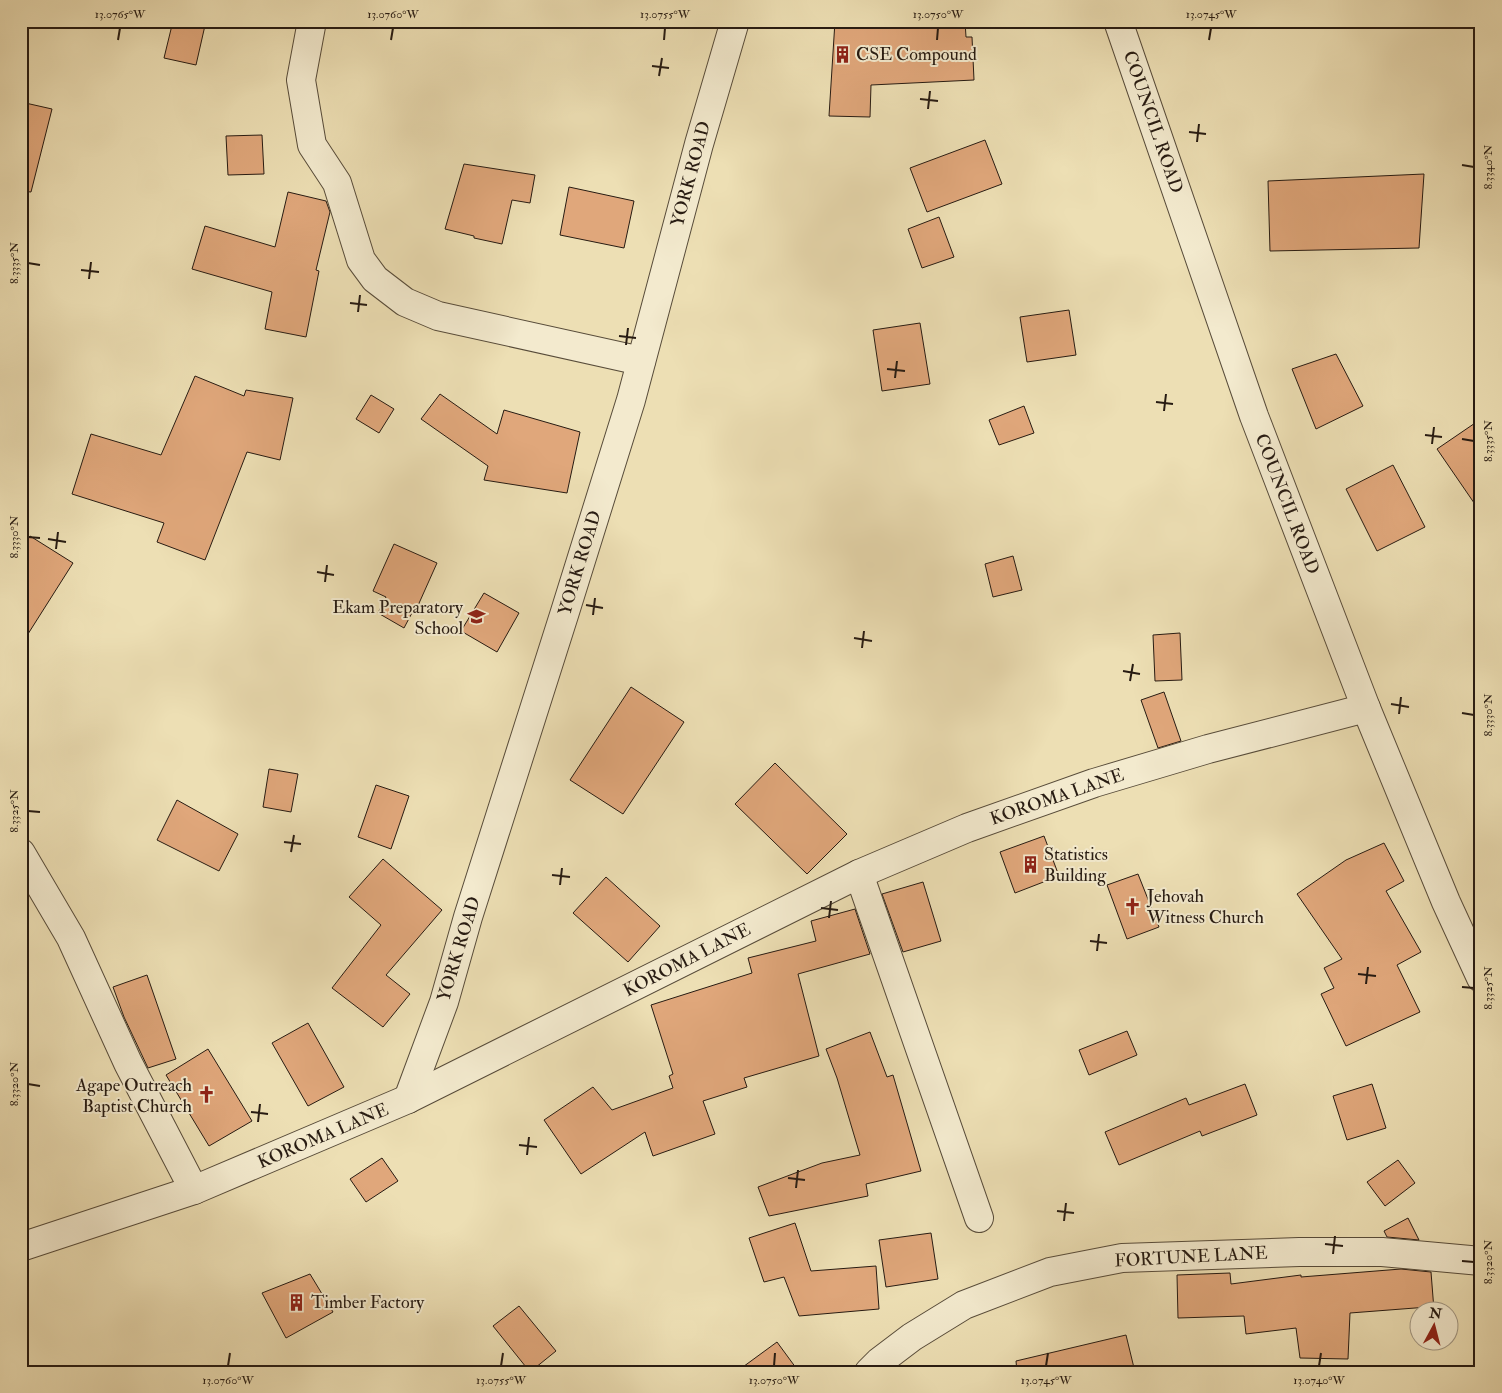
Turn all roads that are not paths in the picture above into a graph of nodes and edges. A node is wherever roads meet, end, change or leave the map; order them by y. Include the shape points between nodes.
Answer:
1 (312, 21) edge
2 (735, 21) edge
3 (1118, 21) edge
4 (641, 361) junction
5 (1366, 708) junction
6 (21, 853) edge
7 (859, 874) junction
8 (1481, 978) edge
9 (408, 1100) junction
10 (194, 1190) junction
11 (979, 1218) dead end
12 (21, 1247) edge
13 (1481, 1261) edge
14 (869, 1372) edge

1 - 4 street via 300,80 312,145 337,183 361,260 375,280 405,302 438,316
2 - 4 street, YORK ROAD
3 - 5 street, COUNCIL ROAD via 1254,416
4 - 9 street, YORK ROAD via 444,1002
5 - 7 street, KOROMA LANE via 1208,749 1094,784 967,828
5 - 8 street, COUNCIL ROAD
6 - 10 street via 71,938 128,1064
7 - 9 street, KOROMA LANE
7 - 11 street
9 - 10 street, KOROMA LANE
10 - 12 street, KOROMA LANE
13 - 14 street, FORTUNE LANE via 1382,1252 1122,1258 1050,1272 964,1305 912,1337

